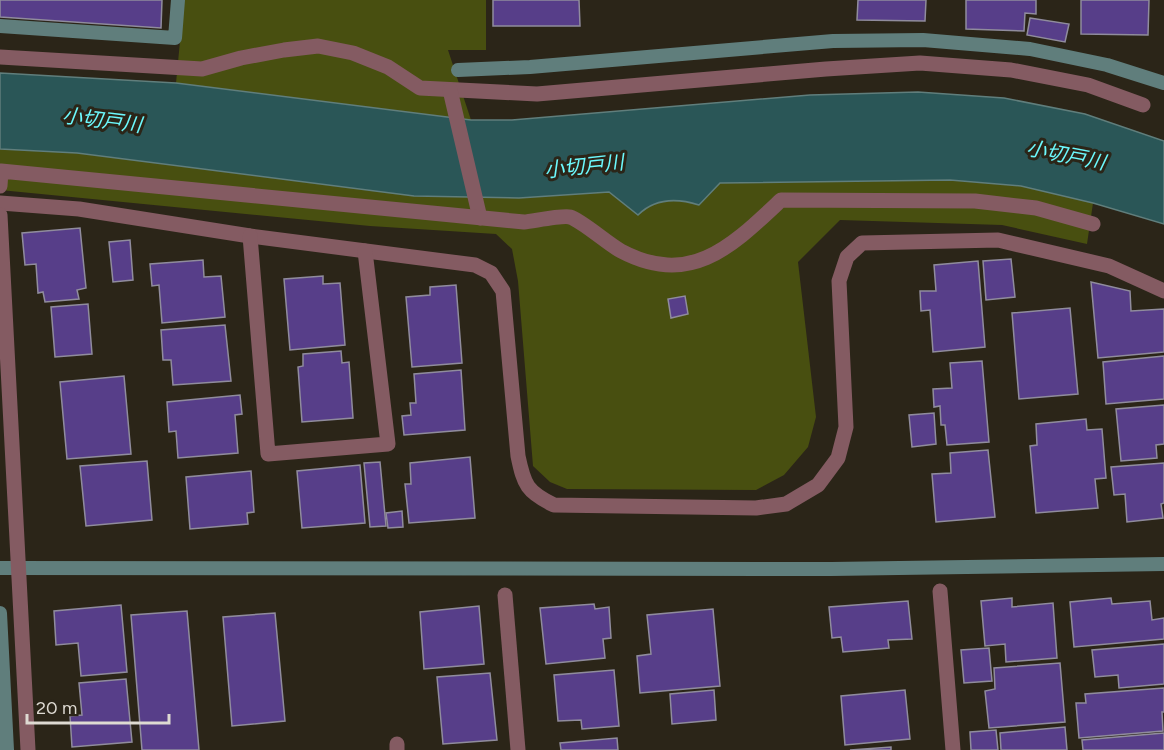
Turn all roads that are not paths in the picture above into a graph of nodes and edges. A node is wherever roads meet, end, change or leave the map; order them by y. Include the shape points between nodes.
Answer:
1 (0, 57) edge
2 (451, 94) junction
3 (1143, 105) dead end
4 (0, 186) edge
5 (0, 203) edge
6 (479, 213) junction
7 (0, 215) edge
8 (1093, 224) dead end
9 (250, 236) junction
10 (365, 251) junction
11 (1164, 291) edge
12 (940, 591) dead end
13 (505, 595) dead end
14 (28, 750) edge
15 (518, 750) edge
16 (953, 750) edge

1 - 2 street via 202,69 318,45 353,53 420,87
2 - 3 street via 537,94 920,63 1011,70 1088,85
2 - 6 street
4 - 6 street via 0,171
5 - 9 street via 79,209
6 - 8 street via 524,222 570,217 619,250 647,263 684,265 718,254 781,200 975,201 1036,208
7 - 14 street
9 - 10 street
9 - 10 street via 268,454 388,444
10 - 11 street via 475,265 491,273 503,291 522,477 534,495 554,505 756,508 786,504 818,485 838,458 846,427 839,281 847,257 862,243 998,240 1109,266
12 - 16 street
13 - 15 street

